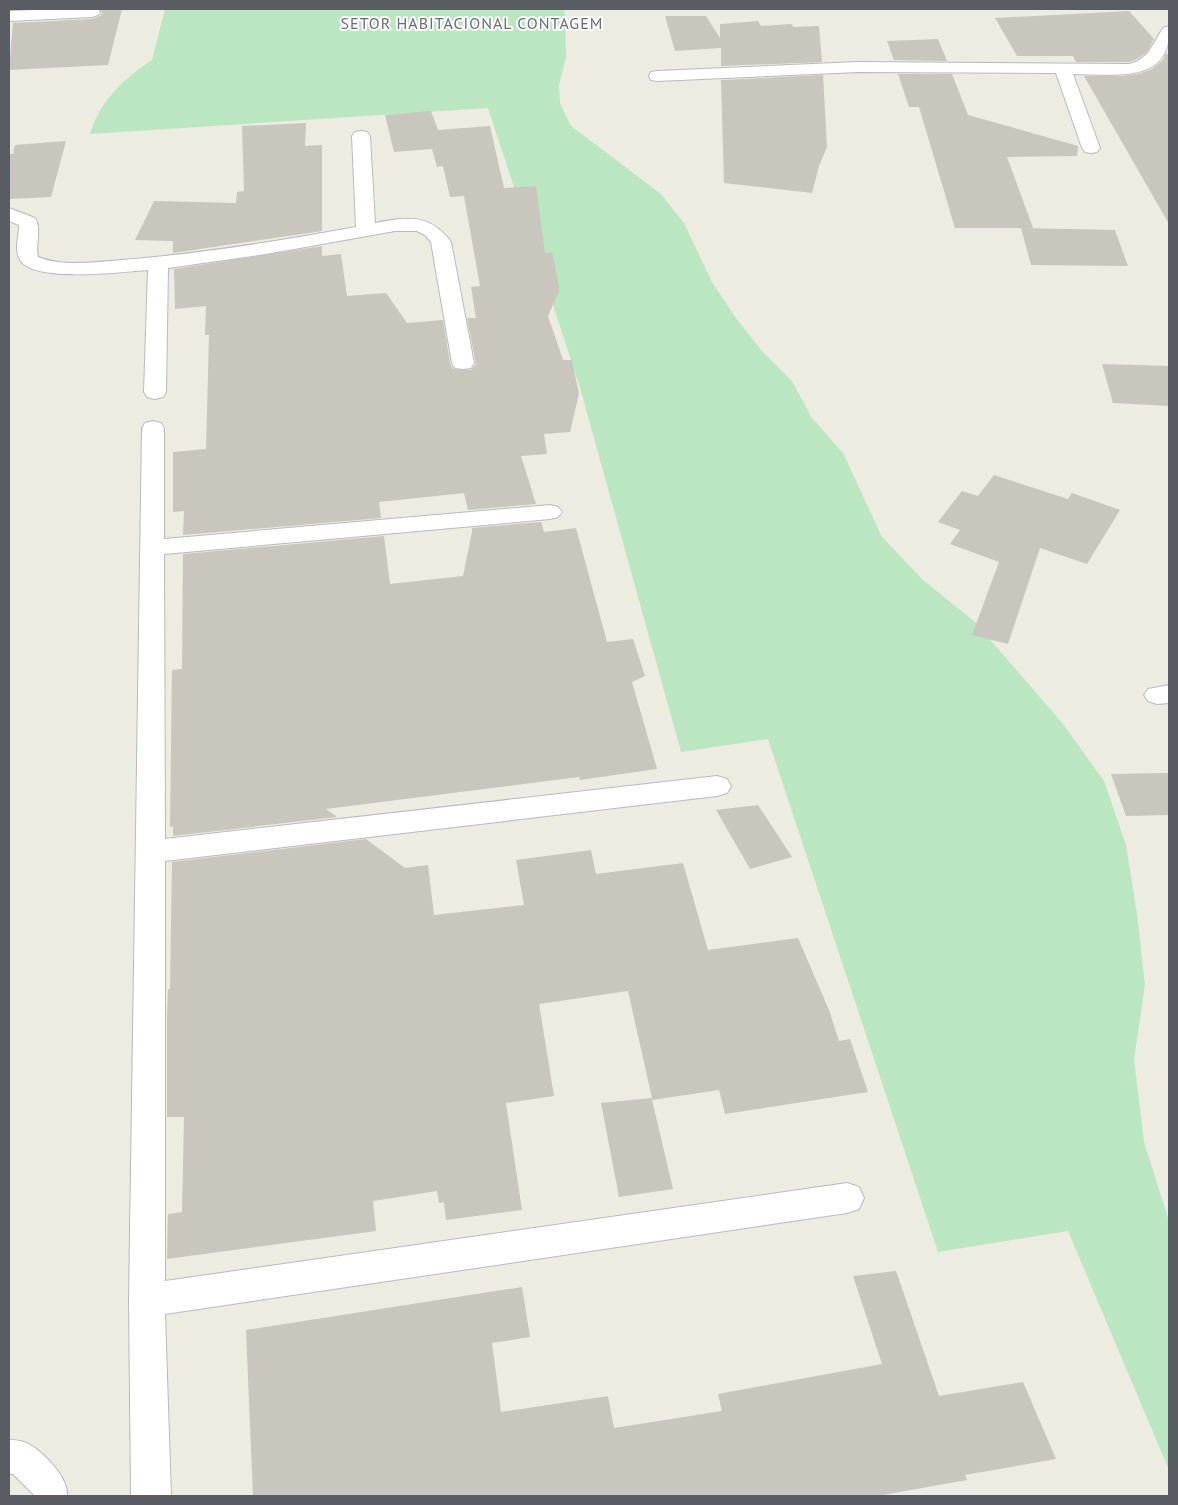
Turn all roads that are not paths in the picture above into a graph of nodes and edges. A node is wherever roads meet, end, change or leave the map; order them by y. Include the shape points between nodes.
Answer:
1 (92, 12) dead end
2 (9, 16) edge
3 (1169, 31) edge
4 (1063, 70) junction
5 (657, 76) dead end
6 (361, 136) dead end
7 (1091, 148) dead end
8 (9, 214) edge
9 (366, 231) junction
10 (158, 264) junction
11 (463, 363) dead end
12 (155, 392) dead end
13 (153, 428) dead end
14 (550, 512) dead end
15 (154, 548) junction
16 (717, 786) dead end
17 (149, 852) junction
18 (847, 1198) dead end
19 (147, 1300) junction
20 (9, 1457) edge
21 (50, 1496) edge
22 (151, 1496) edge

1 - 2 street
3 - 4 street via 1150,62 1142,68
4 - 5 street via 858,67
4 - 7 street
6 - 9 street
8 - 10 street via 28,222 27,253 32,262 44,267 63,270
9 - 10 street
9 - 11 street via 413,224 434,231 441,242
10 - 12 street
13 - 15 street
14 - 15 street
15 - 17 street
16 - 17 street
17 - 19 street
18 - 19 street
19 - 22 street
20 - 21 lane via 20,1457 51,1488

